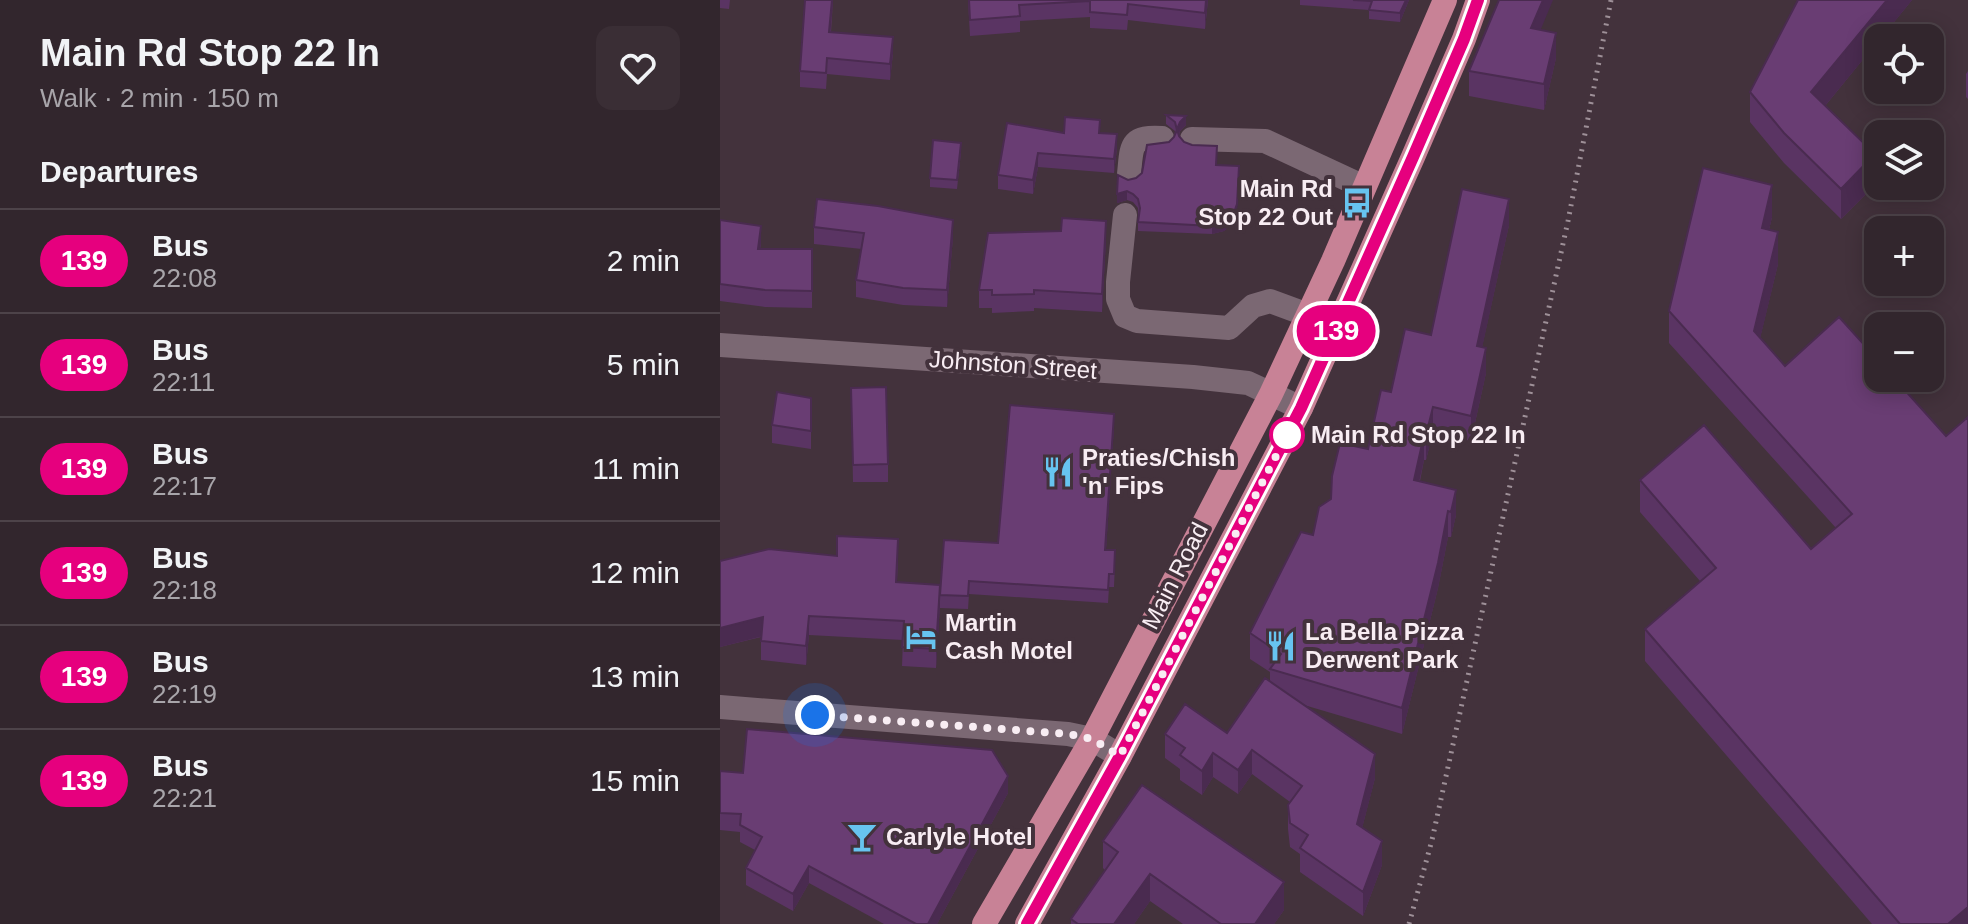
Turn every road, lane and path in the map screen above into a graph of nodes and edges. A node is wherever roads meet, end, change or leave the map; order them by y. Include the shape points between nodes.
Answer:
1 (1445, 0) edge
2 (1478, 0) edge
3 (1611, 0) edge
4 (1162, 138) dead end
5 (1192, 139) dead end
6 (1129, 174) dead end
7 (1364, 187) junction
8 (1125, 215) dead end
9 (1308, 315) junction
10 (720, 345) edge
11 (1271, 394) junction
12 (1301, 408) junction
13 (720, 707) edge
14 (1092, 739) junction
15 (1120, 756) junction
16 (984, 924) edge
17 (1027, 924) edge
18 (1409, 924) edge

1 - 7 main road, Main Road
2 - 12 main road, Main Road
3 - 18 path via 1568,221
4 - 6 street via 1136,142
5 - 7 street via 1265,141
7 - 9 main road, Main Road
8 - 9 street via 1118,299 1125,316 1229,328 1253,306 1270,301
9 - 11 main road, Main Road
10 - 11 street, Johnston Street via 1193,377 1248,383
11 - 12 street, Johnston Street
11 - 14 main road, Main Road
12 - 15 main road, Main Road
13 - 14 street
14 - 15 street
14 - 16 main road, Main Road
15 - 17 main road, Main Road

